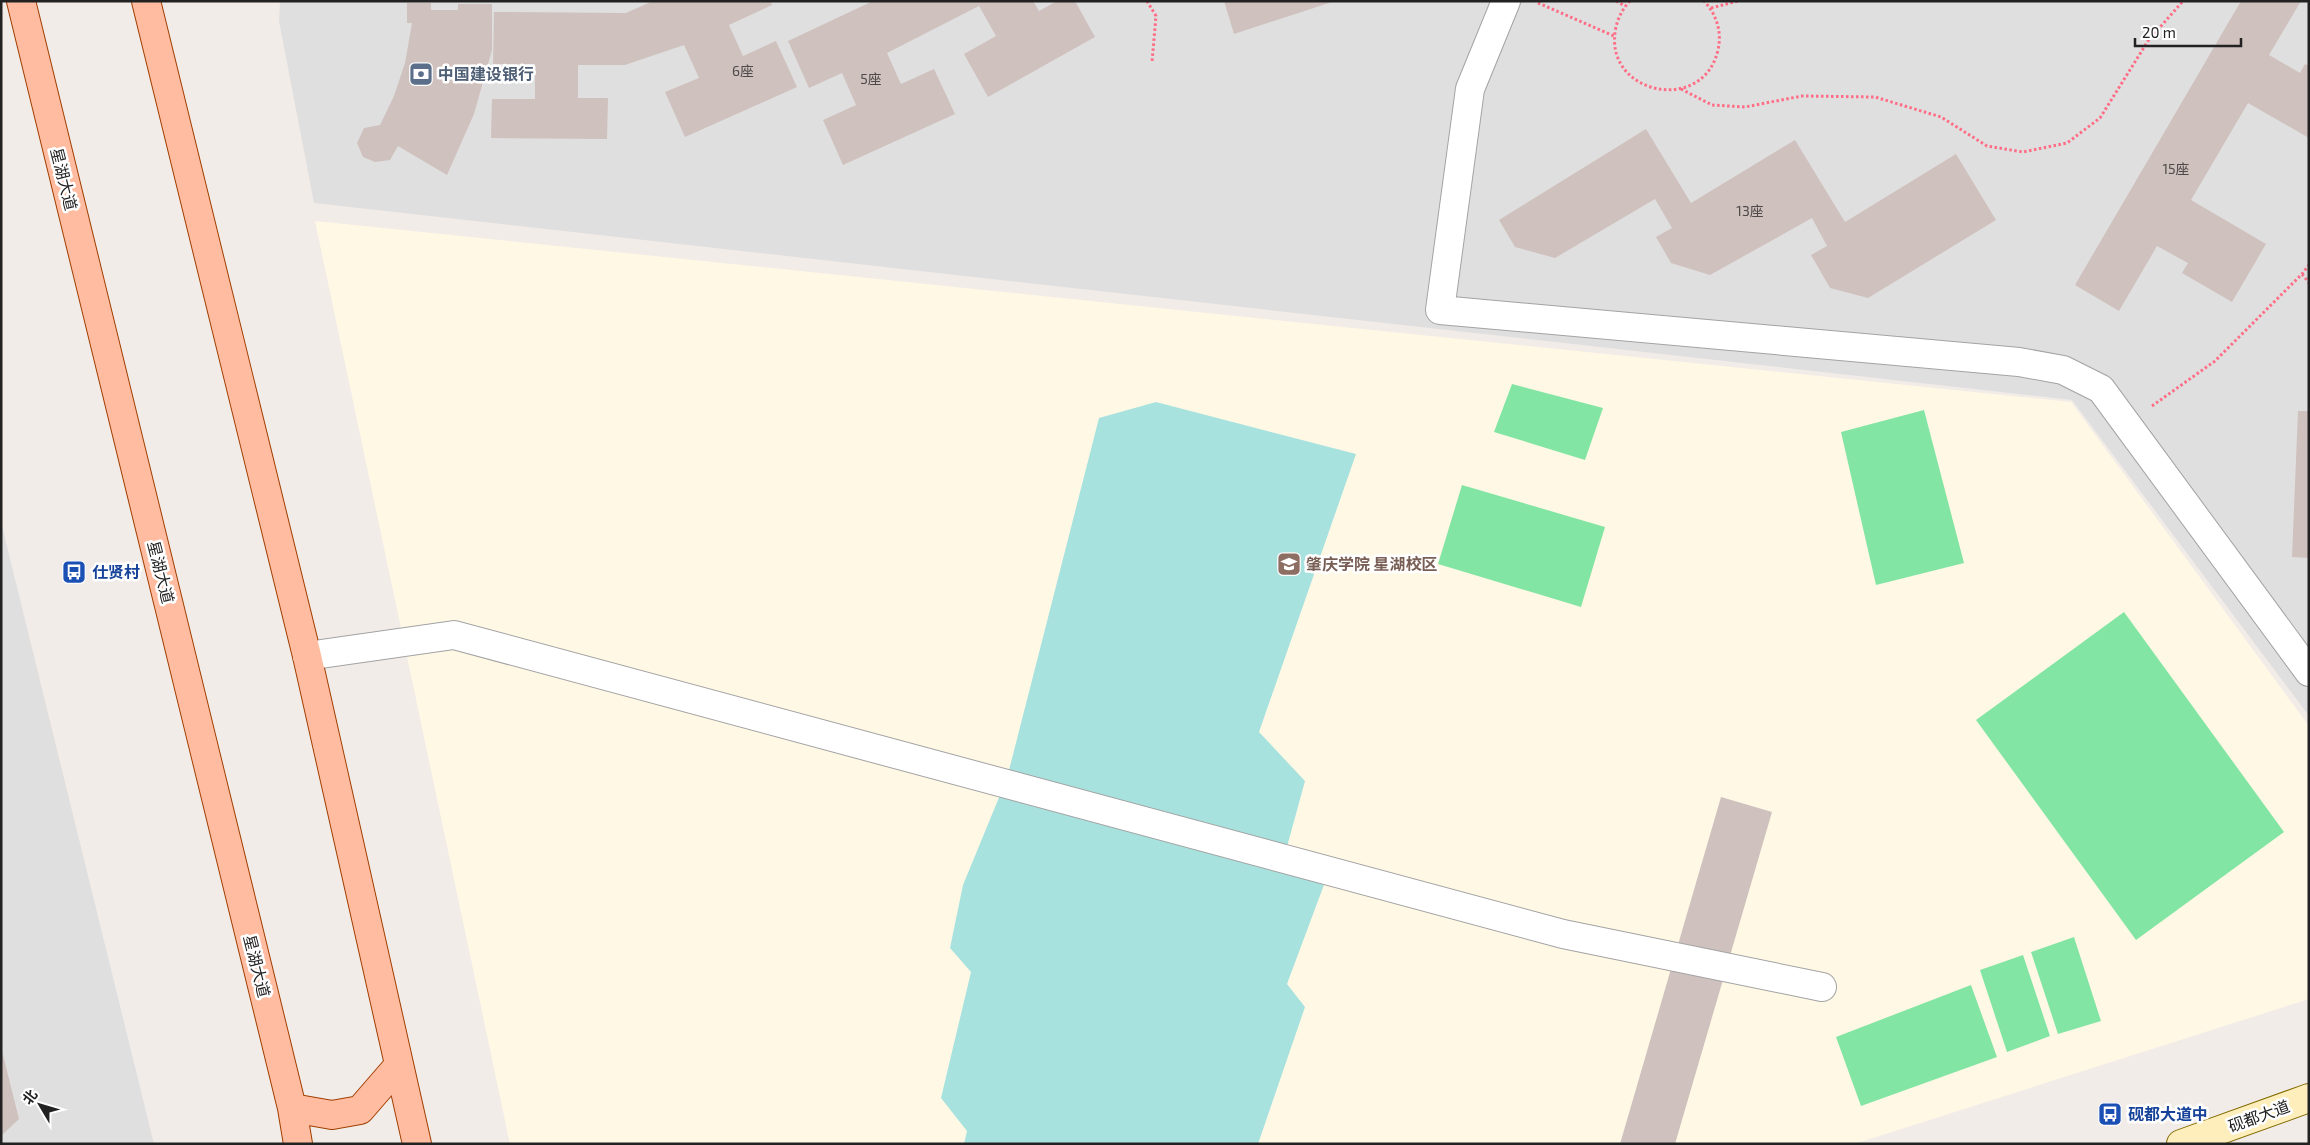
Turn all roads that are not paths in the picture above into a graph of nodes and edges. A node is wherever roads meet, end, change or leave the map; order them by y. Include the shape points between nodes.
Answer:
1 (21, 1) edge
2 (146, 1) edge
3 (1506, 1) edge
4 (307, 656) junction
5 (2309, 672) edge
6 (1822, 987) dead end
7 (399, 1065) junction
8 (2309, 1098) edge
9 (292, 1108) junction
10 (298, 1144) edge
11 (417, 1144) edge
12 (2181, 1144) edge

1 - 9 main road, 星湖大道
2 - 4 main road
3 - 5 street via 1470,89 1440,310 2019,362 2063,370 2101,388
4 - 6 street via 454,635 1563,934
4 - 7 main road
7 - 9 main road via 360,1110 332,1115
7 - 11 main road
8 - 12 street, 砚都大道
9 - 10 main road, 星湖大道

